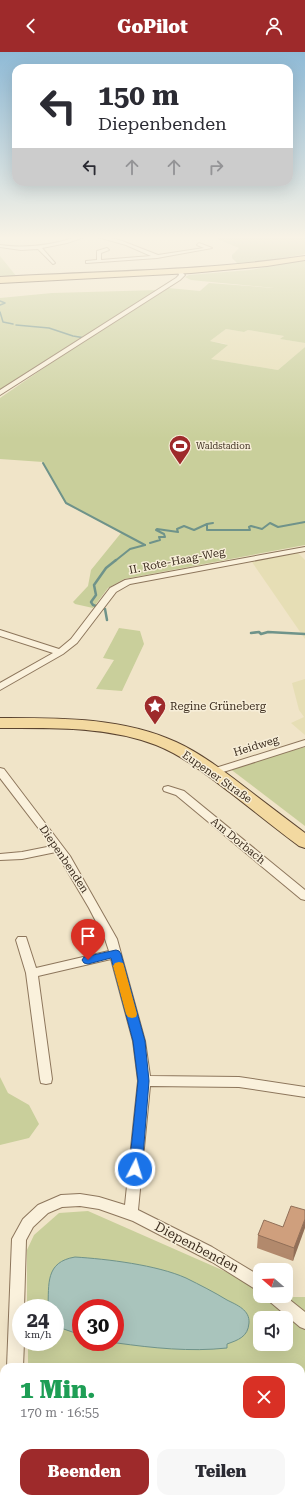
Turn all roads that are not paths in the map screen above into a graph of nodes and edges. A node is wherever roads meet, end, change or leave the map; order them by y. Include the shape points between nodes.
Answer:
1 (140, 304) edge
2 (0, 393) edge
3 (305, 549) edge
4 (0, 633) edge
5 (60, 652) junction
6 (0, 687) edge
7 (0, 722) edge
8 (305, 743) edge
9 (0, 771) edge
10 (213, 772) junction
11 (168, 789) dead end
12 (305, 842) edge
13 (59, 848) junction
14 (0, 857) edge
15 (305, 896) edge
16 (22, 940) dead end
17 (116, 954) junction
18 (32, 973) junction
19 (46, 1079) dead end
20 (144, 1081) junction
21 (305, 1092) edge
22 (131, 1213) junction
23 (253, 1280) edge
24 (282, 1303) edge
25 (305, 1322) edge
26 (15, 1363) edge

1 - 2 street
3 - 5 street, II. Rote-Haag-Weg via 128,582 113,590 74,641
4 - 5 street
5 - 6 street, II. Rote-Haag-Weg
7 - 10 main road, Eupener Straße via 85,726 135,734 177,748
8 - 10 street, Heidweg
9 - 13 street, Diepenbenden
10 - 12 main road, Eupener Straße
11 - 15 street, Am Dorbach via 180,793
13 - 14 street via 33,855
13 - 17 street, Diepenbenden via 95,908
16 - 18 street
17 - 18 street
17 - 20 street, Diepenbenden via 139,1041
18 - 19 street
20 - 21 street via 239,1082
20 - 22 street, Diepenbenden
22 - 23 street, Diepenbenden via 231,1264
22 - 26 street, Diepenbenden via 97,1201 73,1200 50,1206 28,1223 19,1239
24 - 25 street

